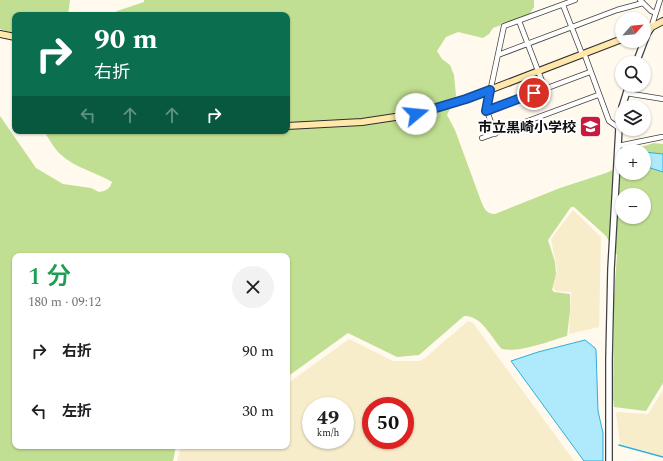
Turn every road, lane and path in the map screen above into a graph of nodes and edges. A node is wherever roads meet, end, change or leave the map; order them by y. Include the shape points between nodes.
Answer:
1 (575, 0) edge
2 (660, 0) edge
3 (642, 2) edge
4 (563, 5) junction
5 (656, 13) junction
6 (519, 20) junction
7 (663, 21) edge
8 (572, 27) junction
9 (651, 28) joint
10 (0, 34) edge
11 (12, 36) edge
12 (615, 42) edge
13 (527, 44) junction
14 (498, 54) junction
15 (583, 54) junction
16 (538, 71) junction
17 (590, 72) junction
18 (545, 89) junction
19 (490, 90) junction
20 (626, 93) joint
21 (598, 94) junction
22 (663, 99) edge
23 (624, 100) edge
24 (487, 111) junction
25 (615, 125) edge
26 (290, 126) edge
27 (663, 131) edge
28 (495, 134) junction
29 (662, 137) edge
30 (482, 138) dead end
31 (628, 144) edge
32 (616, 180) edge
33 (609, 461) edge

1 - 4 street
2 - 5 street
3 - 5 street
3 - 8 street
4 - 6 street
4 - 8 street
5 - 9 street
6 - 13 street
6 - 14 street via 504,26
7 - 9 main road
8 - 13 street
8 - 15 street
10 - 11 main road
12 - 15 main road
13 - 14 street
13 - 16 street
14 - 19 street
15 - 16 main road
15 - 17 street
16 - 18 street
16 - 19 main road
17 - 18 street
17 - 21 street
18 - 24 street
19 - 24 street
19 - 26 main road via 416,114 362,122
20 - 22 street
20 - 23 street
21 - 25 street via 609,121
21 - 28 street
24 - 28 street
27 - 29 street
28 - 30 street
29 - 31 street
32 - 33 street via 608,359

